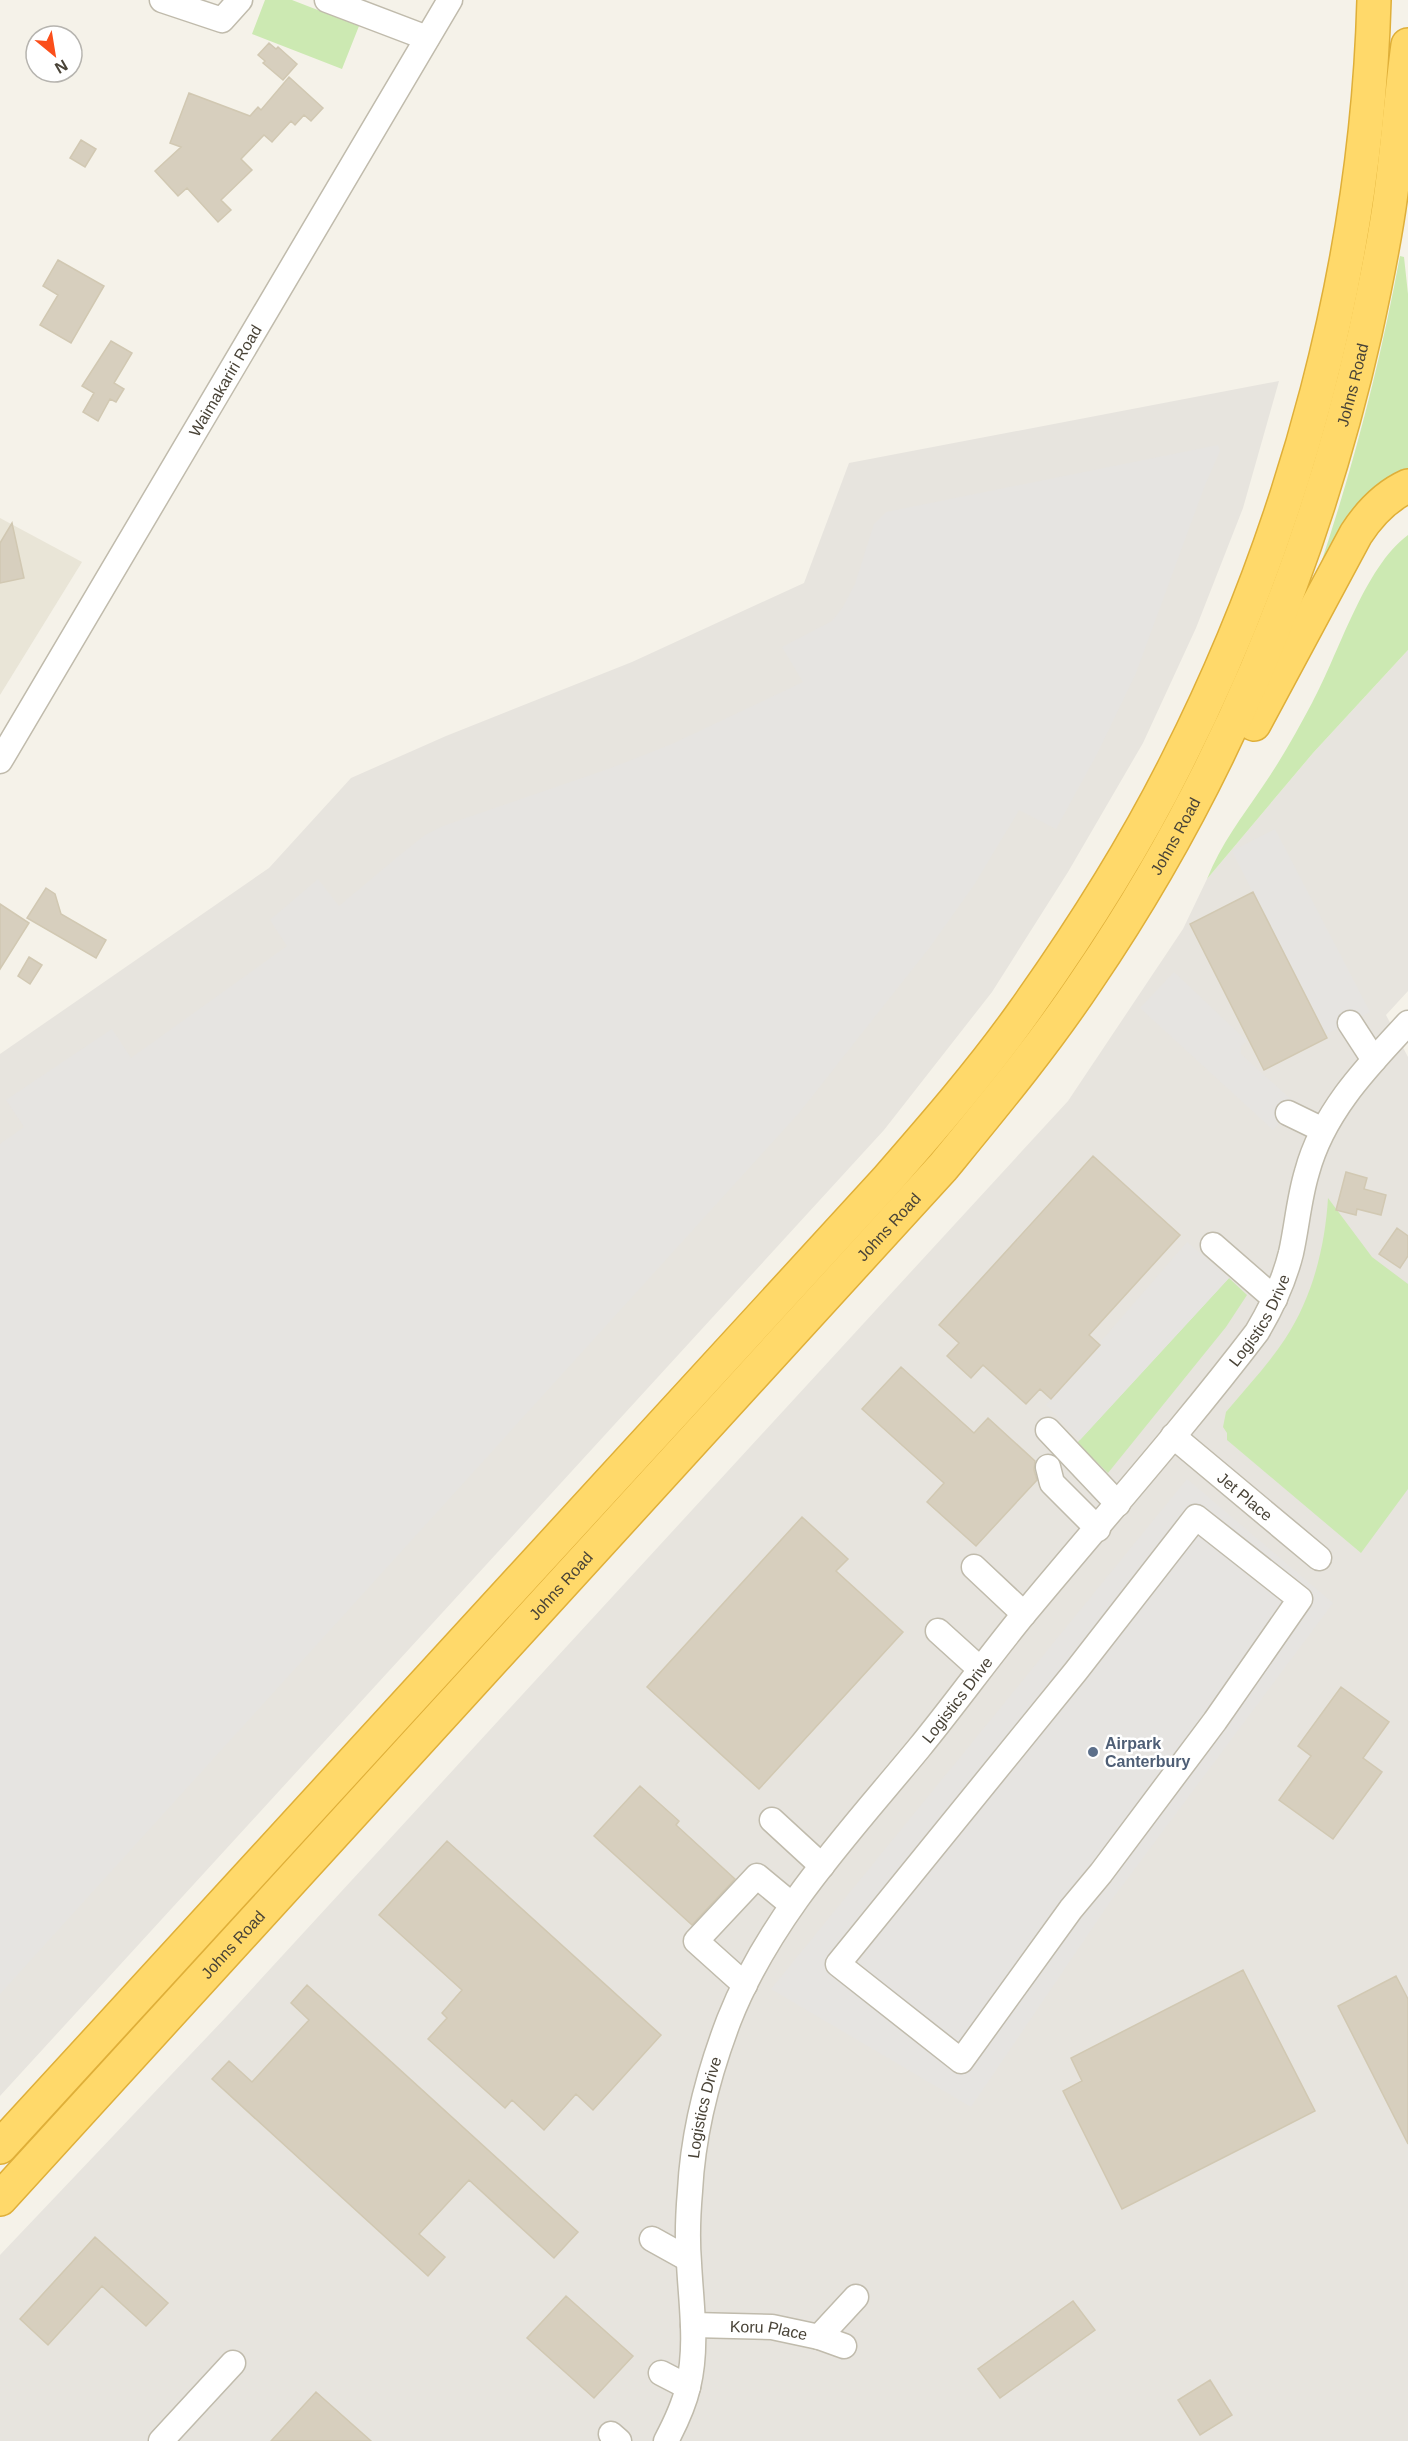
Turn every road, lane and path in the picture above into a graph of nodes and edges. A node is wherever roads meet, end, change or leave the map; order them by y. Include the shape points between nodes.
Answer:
1 (162, 0) edge
2 (240, 0) edge
3 (327, 0) edge
4 (450, 0) edge
5 (1374, 0) edge
6 (427, 38) junction
7 (1408, 45) edge
8 (1408, 486) edge
9 (0, 761) edge
10 (1350, 1023) dead end
11 (1408, 1023) edge
12 (1374, 1060) junction
13 (1288, 1113) dead end
14 (1323, 1130) junction
15 (943, 1167) junction
16 (1213, 1245) dead end
17 (1275, 1299) junction
18 (1048, 1430) dead end
19 (1173, 1436) junction
20 (1048, 1467) dead end
21 (1118, 1503) junction
22 (1196, 1518) joint
23 (1098, 1529) junction
24 (1319, 1558) dead end
25 (974, 1568) dead end
26 (1024, 1614) junction
27 (938, 1631) dead end
28 (980, 1669) junction
29 (772, 1820) dead end
30 (822, 1866) junction
31 (792, 1905) junction
32 (745, 1985) junction
33 (0, 2147) edge
34 (0, 2199) edge
35 (652, 2239) dead end
36 (688, 2259) junction
37 (856, 2297) dead end
38 (693, 2325) junction
39 (819, 2337) junction
40 (844, 2346) dead end
41 (233, 2363) dead end
42 (661, 2373) dead end
43 (688, 2387) junction
44 (161, 2441) edge
45 (666, 2441) edge

1 - 2 street via 222,20
3 - 6 street
4 - 6 street, Waimakariri Road
5 - 33 highway, Johns Road via 1362,146 1347,256 1334,323 1297,461 1251,597 1209,695 1177,763 1100,898 1021,1016 886,1181
6 - 9 street, Waimakariri Road
7 - 15 highway, Johns Road via 1391,197 1366,331 1313,526 1240,710 1173,844 1134,909 1033,1057
8 - 15 highway via 1385,500 1356,534 1163,890 1070,1033 1012,1099
10 - 12 street
11 - 12 street, Logistics Drive
12 - 14 street, Logistics Drive
13 - 14 street
14 - 17 street, Logistics Drive via 1307,1171 1288,1262
15 - 34 highway, Johns Road
16 - 17 street
17 - 19 street, Logistics Drive via 1257,1332
18 - 21 street
19 - 21 street, Logistics Drive
19 - 24 street, Jet Place
20 - 23 street via 1052,1483
21 - 23 street, Logistics Drive
22 - 22 street via 838,1964 961,2061 1215,1721 1300,1599
23 - 26 street, Logistics Drive
25 - 26 street
26 - 28 street, Logistics Drive
27 - 28 street
28 - 30 street, Logistics Drive
29 - 30 street
30 - 31 street, Logistics Drive
31 - 32 street, Logistics Drive
31 - 32 street via 757,1876 696,1941
32 - 36 street, Logistics Drive via 730,2017 701,2109 690,2192
35 - 36 street
36 - 38 street, Logistics Drive
37 - 39 street
38 - 39 street, Koru Place via 772,2327
38 - 43 street, Logistics Drive
39 - 40 street, Koru Place
41 - 44 street
42 - 43 street
43 - 45 street, Logistics Drive

